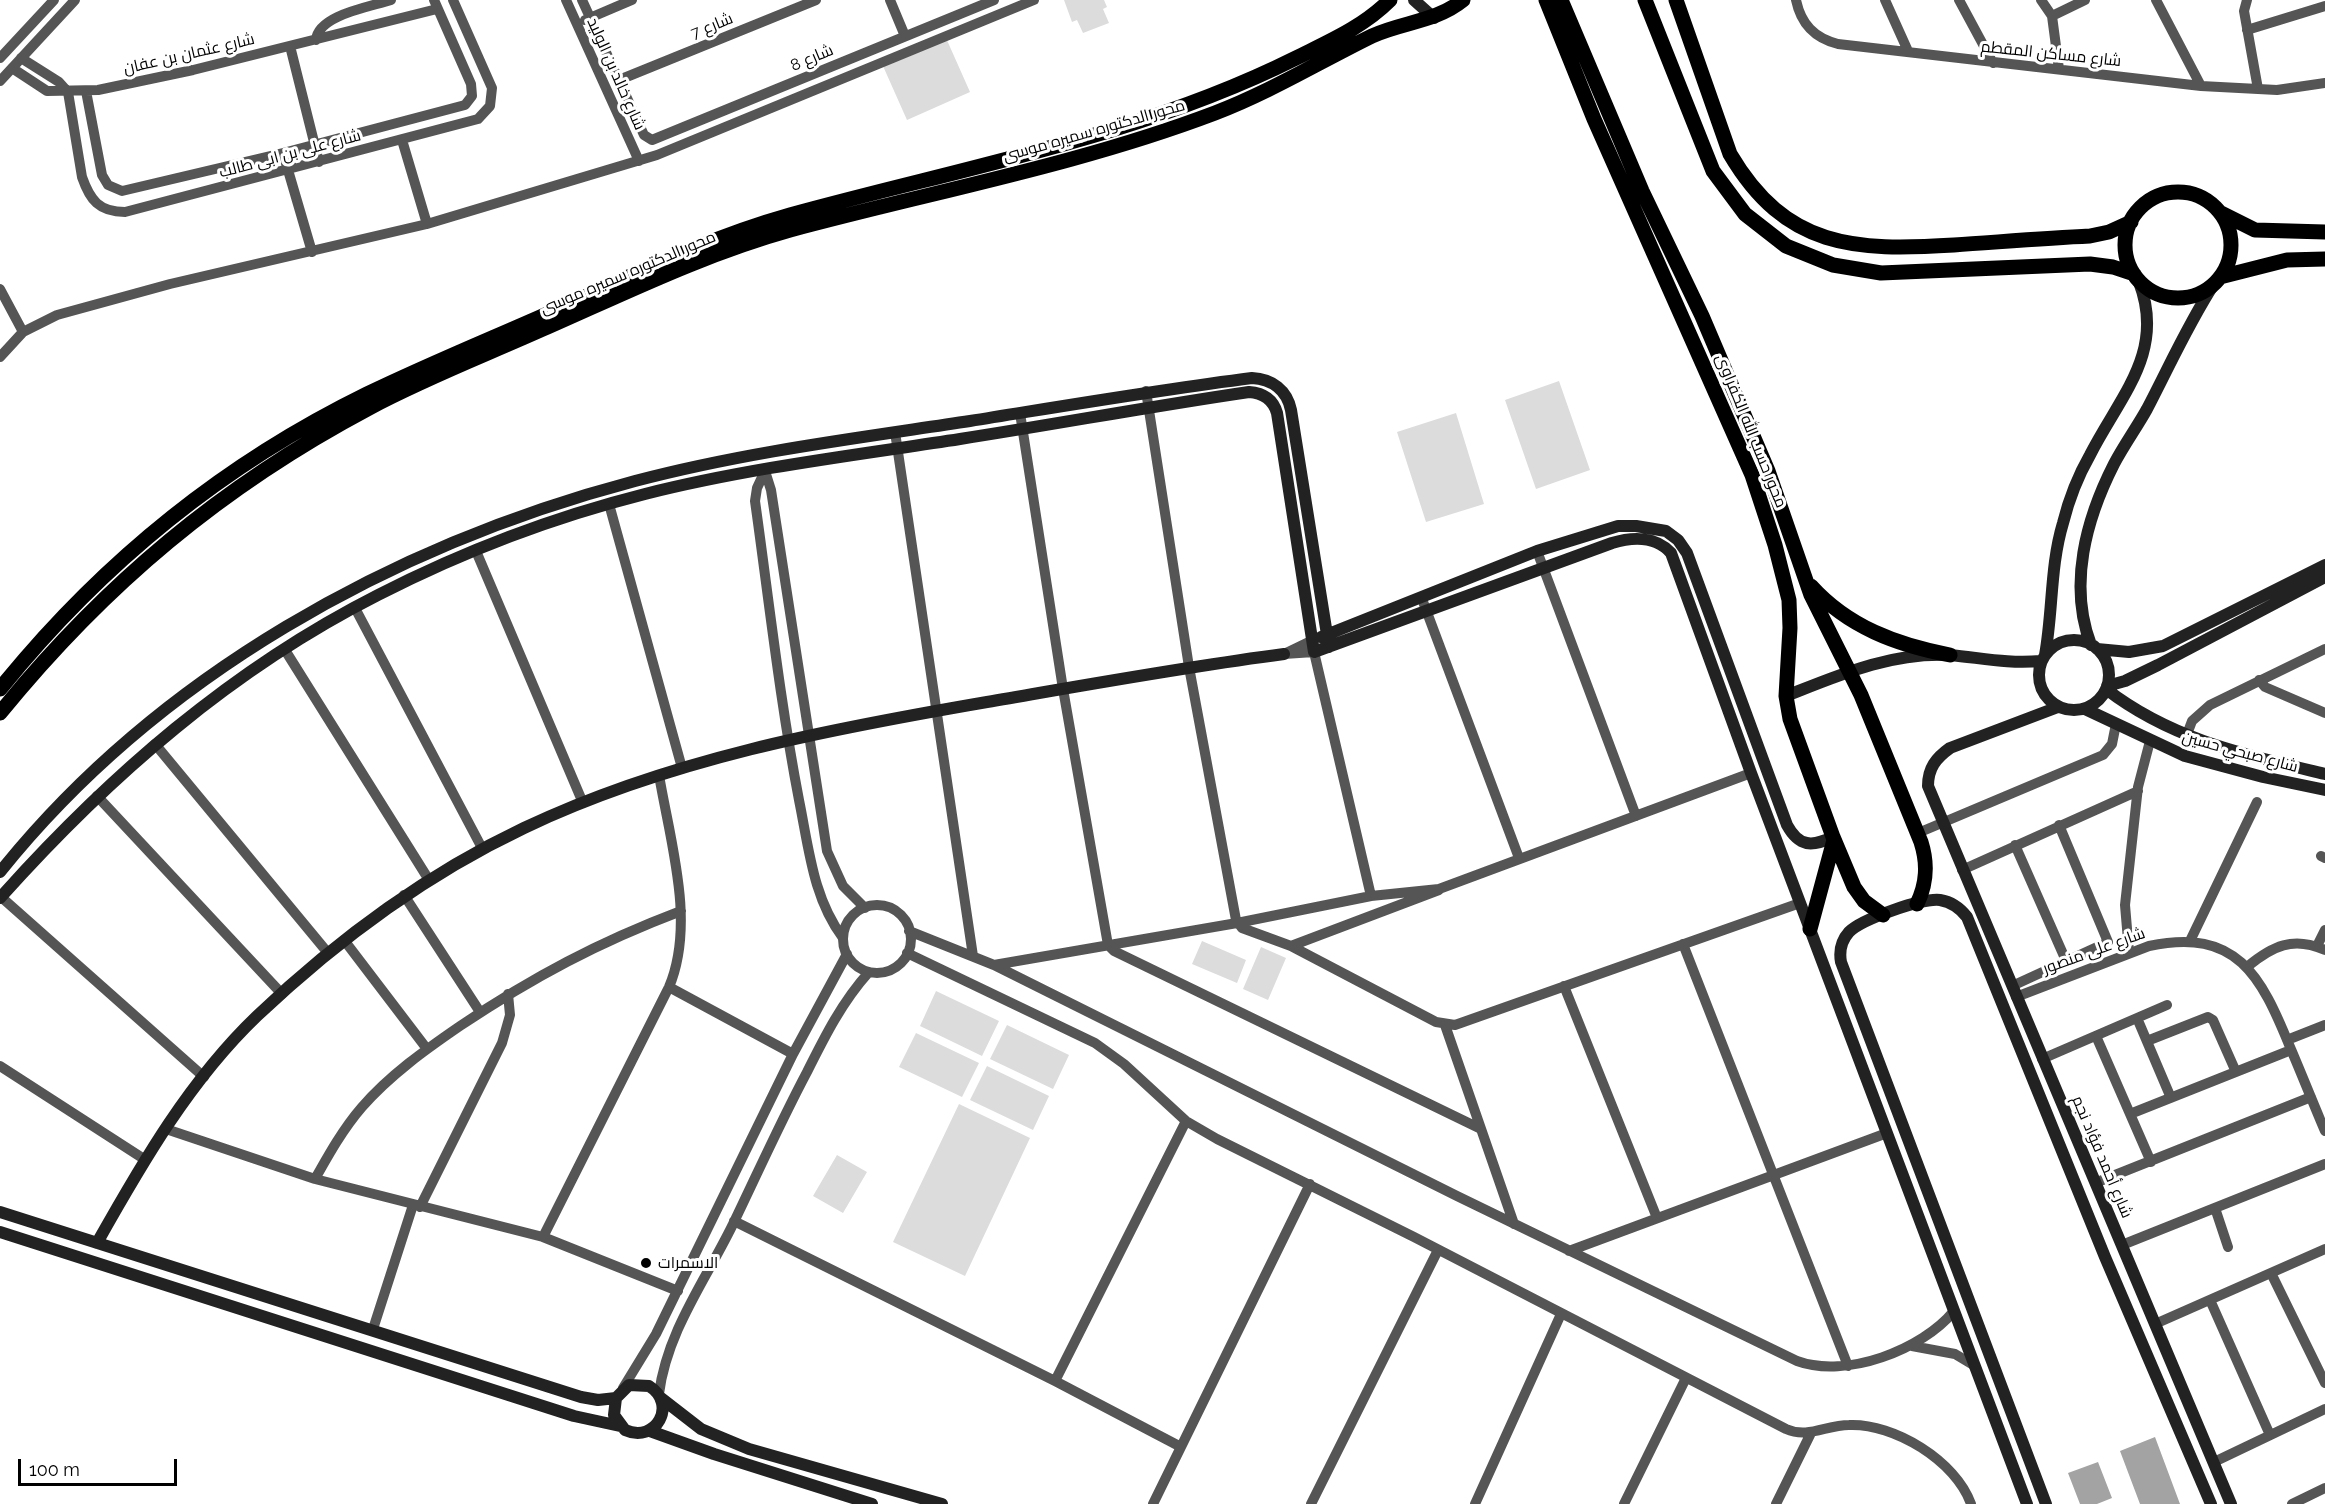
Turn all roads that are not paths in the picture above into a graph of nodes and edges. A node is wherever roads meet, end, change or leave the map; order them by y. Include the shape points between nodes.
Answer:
1 (54, 0) edge
2 (75, 0) edge
3 (390, 0) edge
4 (453, 0) edge
5 (566, 0) edge
6 (582, 0) edge
7 (632, 0) edge
8 (816, 0) edge
9 (890, 0) edge
10 (994, 0) edge
11 (1034, 0) edge
12 (1390, 0) edge
13 (1414, 0) edge
14 (1463, 0) edge
15 (1546, 0) edge
16 (1561, 0) edge
17 (1645, 0) edge
18 (1676, 0) edge
19 (1796, 0) edge
20 (1884, 0) edge
21 (1959, 0) edge
22 (2041, 0) edge
23 (2085, 0) edge
24 (2156, 0) edge
25 (2247, 0) edge
26 (436, 4) edge
27 (2325, 6) edge
28 (2052, 16) junction
29 (590, 17) junction
30 (1434, 18) junction
31 (577, 23) junction
32 (1565, 29) junction
33 (2247, 30) junction
34 (905, 36) junction
35 (316, 40) junction
36 (290, 46) junction
37 (1908, 51) junction
38 (0, 58) edge
39 (21, 58) junction
40 (1993, 63) junction
41 (12, 68) junction
42 (2059, 69) junction
43 (619, 80) junction
44 (0, 81) edge
45 (2325, 83) edge
46 (2201, 86) junction
47 (2258, 89) junction
48 (86, 91) junction
49 (68, 92) junction
50 (644, 135) joint
51 (402, 140) junction
52 (314, 144) junction
53 (283, 153) junction
54 (639, 161) junction
55 (319, 162) junction
56 (288, 171) junction
57 (2217, 209) junction
58 (2131, 222) junction
59 (427, 224) junction
60 (2325, 232) edge
61 (312, 252) junction
62 (2325, 259) edge
63 (2137, 278) junction
64 (2217, 280) junction
65 (0, 289) edge
66 (23, 332) junction
67 (0, 357) edge
68 (1146, 391) junction
69 (1148, 407) junction
70 (1020, 413) junction
71 (1022, 429) junction
72 (895, 432) junction
73 (897, 449) junction
74 (762, 454) junction
75 (679, 471) junction
76 (765, 471) junction
77 (682, 485) junction
78 (609, 504) junction
79 (1655, 535) junction
80 (476, 551) junction
81 (1538, 551) junction
82 (2325, 565) edge
83 (1543, 568) junction
84 (1803, 577) junction
85 (2325, 577) edge
86 (1422, 599) junction
87 (355, 608) junction
88 (1427, 612) junction
89 (1327, 634) junction
90 (1314, 646) junction
91 (1329, 647) junction
92 (2094, 647) junction
93 (2325, 649) edge
94 (285, 650) junction
95 (1284, 654) joint
96 (1950, 656) junction
97 (2043, 658) junction
98 (1189, 666) junction
99 (1848, 671) junction
100 (206, 680) junction
101 (2259, 680) junction
102 (1063, 688) junction
103 (2107, 688) junction
104 (0, 689) edge
105 (217, 695) junction
106 (1786, 696) junction
107 (2058, 707) junction
108 (2085, 709) junction
109 (936, 710) junction
110 (0, 713) edge
111 (2325, 713) edge
112 (2116, 724) junction
113 (809, 735) junction
114 (2186, 737) junction
115 (788, 741) junction
116 (2150, 741) junction
117 (155, 744) junction
118 (682, 768) junction
119 (1751, 773) junction
120 (2325, 774) edge
121 (659, 775) junction
122 (2325, 790) edge
123 (2138, 791) junction
124 (97, 796) junction
125 (2257, 802) dead end
126 (583, 803) junction
127 (1636, 816) junction
128 (1942, 823) junction
129 (2059, 825) junction
130 (1918, 833) junction
131 (1833, 839) junction
132 (2015, 844) junction
133 (482, 849) junction
134 (1519, 858) junction
135 (1962, 870) junction
136 (0, 872) edge
137 (429, 880) junction
138 (1439, 889) junction
139 (404, 895) junction
140 (1371, 896) junction
141 (0, 897) edge
142 (1800, 903) junction
143 (1917, 904) junction
144 (865, 908) junction
145 (681, 910) junction
146 (1883, 915) junction
147 (1238, 923) junction
148 (1810, 929) junction
149 (909, 930) junction
150 (2325, 930) edge
151 (843, 938) junction
152 (344, 940) junction
153 (2190, 941) junction
154 (1683, 944) junction
155 (1108, 945) junction
156 (1291, 946) junction
157 (2321, 948) edge
158 (2128, 952) junction
159 (328, 953) junction
160 (907, 953) junction
161 (847, 954) junction
162 (973, 956) junction
163 (2067, 963) junction
164 (994, 965) junction
165 (2247, 967) junction
166 (869, 972) junction
167 (1564, 986) junction
168 (669, 987) junction
169 (2014, 992) junction
170 (282, 994) junction
171 (508, 994) junction
172 (2167, 1005) dead end
173 (480, 1012) junction
174 (2137, 1018) junction
175 (1445, 1025) junction
176 (2325, 1025) edge
177 (2096, 1036) junction
178 (2147, 1041) junction
179 (2289, 1045) junction
180 (427, 1049) junction
181 (794, 1054) junction
182 (2042, 1059) junction
183 (0, 1066) edge
184 (2236, 1072) junction
185 (204, 1077) junction
186 (2311, 1097) junction
187 (2172, 1098) junction
188 (2130, 1114) junction
189 (1186, 1120) junction
190 (166, 1129) junction
191 (1481, 1129) junction
192 (2325, 1131) edge
193 (1887, 1133) junction
194 (144, 1159) junction
195 (2151, 1162) junction
196 (2325, 1164) edge
197 (1775, 1175) junction
198 (315, 1179) junction
199 (2095, 1183) junction
200 (1310, 1184) junction
201 (417, 1206) junction
202 (2215, 1208) junction
203 (4, 1214) edge
204 (1657, 1218) junction
205 (734, 1221) junction
206 (1514, 1224) junction
207 (2, 1232) edge
208 (543, 1237) junction
209 (97, 1244) junction
210 (2121, 1245) junction
211 (2228, 1247) dead end
212 (2325, 1249) edge
213 (1438, 1250) junction
214 (1569, 1251) junction
215 (2271, 1273) junction
216 (678, 1292) junction
217 (2210, 1300) junction
218 (1954, 1311) junction
219 (1561, 1314) junction
220 (2155, 1324) junction
221 (373, 1329) junction
222 (1912, 1346) junction
223 (2320, 1361) edge
224 (1848, 1366) junction
225 (1975, 1366) junction
226 (1686, 1378) junction
227 (1998, 1379) junction
228 (1055, 1381) junction
229 (2325, 1383) edge
230 (1982, 1385) junction
231 (620, 1393) junction
232 (660, 1396) junction
233 (2325, 1409) edge
234 (2015, 1424) junction
235 (620, 1426) junction
236 (1998, 1429) junction
237 (650, 1431) junction
238 (1811, 1433) junction
239 (2270, 1435) junction
240 (1181, 1448) junction
241 (2214, 1462) junction
242 (2325, 1488) edge
243 (2299, 1503) edge
244 (872, 1504) edge
245 (942, 1504) edge
246 (1153, 1504) edge
247 (1311, 1504) edge
248 (1475, 1504) edge
249 (1624, 1504) edge
250 (1776, 1504) edge
251 (1971, 1504) edge
252 (2027, 1504) edge
253 (2046, 1504) edge
254 (2211, 1504) edge
255 (2231, 1504) edge

1 - 38 street
2 - 39 street
3 - 35 street via 328,20
4 - 51 street, شارع على بن ابى طالب via 492,88 490,106 478,119
5 - 31 street, شارع خالد بن الوليد
6 - 29 street, شارع خالد بن الوليد
7 - 29 street
8 - 43 street, شارع 7
9 - 34 street
10 - 34 street, شارع 8
11 - 54 street
12 - 104 main road, محور الدكتوره سميره موسى via 1352,30 1253,80 1183,107 785,217 703,244 367,394 270,447 190,503 111,570 29,653
13 - 30 street
14 - 30 main road, محور الدكتوره سميره موسى
15 - 32 main road, محور حسب الله الكفراوى
16 - 32 main road, محور حسب الله الكفراوى
17 - 63 main road via 1713,171 1745,214 1786,246 1833,265 1881,273 2090,264 2113,267
18 - 58 main road via 1738,169 1772,207 1816,234 1865,248 1899,248 2090,236
19 - 37 street, شارع مساكن المقطم via 1804,22 1826,41
20 - 37 street
21 - 40 street
22 - 28 street
23 - 28 street
24 - 46 street
25 - 33 street
26 - 35 street, شارع عثمان بن عفان
26 - 52 street, شارع على بن ابى طالب via 471,84 469,101 398,124
27 - 33 street
28 - 42 street
29 - 31 street
29 - 43 street, شارع خالد بن الوليد
30 - 110 main road, محور الدكتوره سميره موسى via 1390,28 1260,95 1167,129 788,231 707,257 373,406 278,460 160,547 81,620
31 - 54 street, شارع خالد بن الوليد
32 - 84 main road, محور حسب الله الكفراوى via 1702,316 1754,436
32 - 106 main road, محور حسب الله الكفراوى via 1628,199 1739,441 1765,510 1790,613
33 - 47 street
34 - 50 street, شارع 8 via 655,140
35 - 36 street, شارع عثمان بن عفان
36 - 48 street, شارع عثمان بن عفان
36 - 52 street
37 - 40 street, شارع مساكن المقطم
39 - 41 street
39 - 49 street
40 - 42 street, شارع مساكن المقطم
41 - 44 street
41 - 49 street, شارع عثمان بن عفان via 45,90
42 - 46 street, شارع مساكن المقطم
43 - 50 street, شارع خالد بن الوليد
45 - 47 street, شارع مساكن المقطم via 2295,89
46 - 47 street, شارع مساكن المقطم
48 - 49 street, شارع عثمان بن عفان
48 - 53 street, شارع على بن ابى طالب via 102,175 117,190
49 - 56 street, شارع على بن ابى طالب via 82,177 91,198 105,210 125,212
51 - 55 street, شارع على بن ابى طالب
51 - 59 street
52 - 53 street, شارع على بن ابى طالب
52 - 55 street
53 - 56 street
54 - 59 street
55 - 56 street, شارع على بن ابى طالب
56 - 61 street
57 - 58 main road via 2193,195 2166,194 2142,207
57 - 60 main road via 2234,222 2255,230
57 - 64 main road via 2231,242 2229,260
58 - 63 main road via 2125,248
59 - 61 street
61 - 66 street via 170,284 69,312
62 - 64 main road via 2287,260
63 - 64 main road via 2163,296 2181,298 2199,294
63 - 97 street via 2148,315 2145,351 2137,373 2090,454 2068,506 2053,567
64 - 92 street via 2115,462 2098,502 2086,541 2080,592 2083,619
65 - 66 street
66 - 67 street
68 - 69 street
68 - 70 street
68 - 89 street via 1252,378 1265,379 1282,390 1292,410
69 - 71 street
69 - 90 street via 1249,392 1261,394 1273,403
69 - 98 street
70 - 71 street
70 - 72 street
71 - 73 street
71 - 102 street
72 - 73 street
72 - 74 street
73 - 76 street
73 - 109 street
74 - 75 street
74 - 76 street
75 - 77 street
75 - 100 street via 545,508 430,552 316,610
76 - 77 street
76 - 113 street
76 - 115 street via 755,501
77 - 78 street
78 - 80 street
78 - 118 street
79 - 81 street via 1618,526
79 - 83 street via 1619,541
79 - 119 street via 1674,559
79 - 131 street via 1674,536 1687,553 1790,831 1797,840 1808,844
80 - 87 street
80 - 126 street
81 - 83 street
81 - 86 street
82 - 92 street via 2163,646 2129,652
83 - 88 street
83 - 127 street
84 - 96 main road via 1859,625 1893,641
84 - 99 main road, محور حسب الله الكفراوى
85 - 103 street
86 - 88 street
86 - 89 street
87 - 94 street
87 - 133 street
88 - 91 street
88 - 134 street
89 - 90 street
89 - 91 street
90 - 91 street
90 - 95 street
90 - 140 street
92 - 97 street via 2070,640 2056,645
92 - 103 street via 2109,670
93 - 101 street
94 - 105 street
94 - 137 street
95 - 98 street
96 - 97 street via 2001,663
96 - 99 street via 1906,658
97 - 107 street via 2038,676 2042,691
98 - 102 street
98 - 147 street
99 - 106 street
99 - 130 main road, محور حسب الله الكفراوى
100 - 105 street
100 - 136 street via 83,782
101 - 111 street via 2267,688
101 - 114 street via 2203,710 2192,721
102 - 109 street
102 - 155 street
103 - 108 street
103 - 114 street, شارع صبحي حسين via 2142,714
105 - 117 street
106 - 131 main road, محور حسب الله الكفراوى via 1790,719
107 - 108 street
107 - 128 street, شارع أحمد فؤاد نجم via 1950,748 1936,760 1928,786
108 - 112 street, شارع صبحي حسين
109 - 113 street
109 - 162 street
112 - 116 street, شارع صبحي حسين
112 - 128 street via 2112,744 2103,755
113 - 115 street
113 - 144 street via 829,857 843,885
114 - 120 street, شارع صبحي حسين
115 - 118 street
115 - 151 street via 817,888 826,912
116 - 122 street, شارع صبحي حسين via 2203,762
116 - 123 street
117 - 124 street
117 - 159 street
118 - 121 street
119 - 127 street
119 - 142 street
121 - 126 street
121 - 145 street
123 - 129 street
123 - 158 street via 2125,905
124 - 141 street
124 - 170 street
125 - 153 street
126 - 133 street
127 - 134 street
128 - 130 street
128 - 135 street, شارع أحمد فؤاد نجم
129 - 132 street
129 - 163 street via 2109,940
130 - 143 main road, محور حسب الله الكفراوى via 1926,868
131 - 146 main road, محور حسب الله الكفراوى via 1858,894
131 - 148 main road
132 - 135 street
132 - 163 street
133 - 137 street
134 - 138 street
135 - 169 street, شارع أحمد فؤاد نجم
137 - 139 street
138 - 140 street
138 - 156 street
139 - 152 street
139 - 173 street
140 - 147 street
141 - 185 street
142 - 148 street
142 - 154 street
143 - 146 street, شارع أحمد فؤاد نجم
143 - 254 street, شارع أحمد فؤاد نجم via 1943,900 1966,917
144 - 149 street via 889,908 902,917
144 - 151 street via 848,923
145 - 168 street via 681,947
145 - 171 street via 592,947
146 - 227 street, شارع أحمد فؤاد نجم via 1849,933 1842,944 1841,962
147 - 155 street
147 - 156 street
148 - 193 street
149 - 160 street
149 - 162 street
150 - 157 street
151 - 161 street
152 - 159 street
152 - 180 street
153 - 158 street, شارع على منصور
153 - 165 street, شارع على منصور via 2218,948
154 - 167 street
154 - 197 street
155 - 164 street
155 - 191 street
156 - 175 street
157 - 165 street via 2296,942 2276,946
158 - 169 street, شارع على منصور
159 - 170 street
160 - 166 street via 893,969
160 - 189 street via 1095,1043
161 - 166 street via 858,967
161 - 181 street
162 - 164 street
163 - 169 street
164 - 206 street
165 - 179 street, شارع على منصور via 2271,999
166 - 205 street via 836,1016
167 - 175 street via 1462,1024
167 - 204 street
168 - 181 street
168 - 208 street
169 - 182 street, شارع أحمد فؤاد نجم
170 - 185 street via 250,1023
171 - 173 street
171 - 201 street via 510,1015 502,1043
172 - 174 street
173 - 180 street
174 - 177 street
174 - 178 street
175 - 191 street
176 - 179 street
177 - 182 street
177 - 188 street
178 - 184 street via 2208,1017
178 - 187 street
179 - 184 street
179 - 186 street, شارع على منصور
180 - 198 street via 361,1108
181 - 216 street
182 - 199 street, شارع أحمد فؤاد نجم
183 - 194 street
184 - 187 street
185 - 190 street
186 - 192 street, شارع على منصور
186 - 195 street
187 - 188 street
188 - 195 street
189 - 200 street
189 - 228 street
190 - 194 street
190 - 198 street
191 - 206 street
193 - 197 street
193 - 218 street
194 - 209 street
195 - 199 street
196 - 202 street
197 - 204 street
197 - 224 street
198 - 201 street
199 - 210 street, شارع أحمد فؤاد نجم
200 - 213 street
200 - 240 street
201 - 208 street
201 - 221 street
202 - 210 street
202 - 211 street
203 - 207 street
203 - 209 street
204 - 214 street
205 - 228 street
205 - 232 street via 673,1339
206 - 214 street
207 - 235 street via 574,1416
208 - 216 street
209 - 221 street
210 - 220 street, شارع أحمد فؤاد نجم
212 - 215 street
213 - 219 street
213 - 247 street
214 - 224 street via 1797,1361 1819,1367
215 - 217 street
215 - 223 street
216 - 231 street
217 - 220 street
217 - 239 street
218 - 222 street
218 - 225 street
219 - 226 street
219 - 248 street
220 - 241 street, شارع أحمد فؤاد نجم
221 - 231 street via 581,1397 598,1400
222 - 224 street
222 - 225 street via 1948,1352
223 - 229 street
225 - 230 street
226 - 238 street via 1792,1432
226 - 249 street
227 - 230 street via 1992,1386
227 - 234 street, شارع أحمد فؤاد نجم
228 - 240 street
230 - 236 street
231 - 232 street via 643,1384
231 - 235 street via 614,1415
232 - 237 street via 663,1413
232 - 245 street via 701,1429 749,1449
233 - 239 street
234 - 236 street via 2006,1422
234 - 253 street, شارع أحمد فؤاد نجم
235 - 237 street via 631,1433
236 - 252 street
237 - 244 street
238 - 250 street
238 - 251 street via 1851,1425 1888,1432 1941,1461 1960,1481
239 - 241 street
240 - 246 street
241 - 255 street, شارع أحمد فؤاد نجم
242 - 243 street

